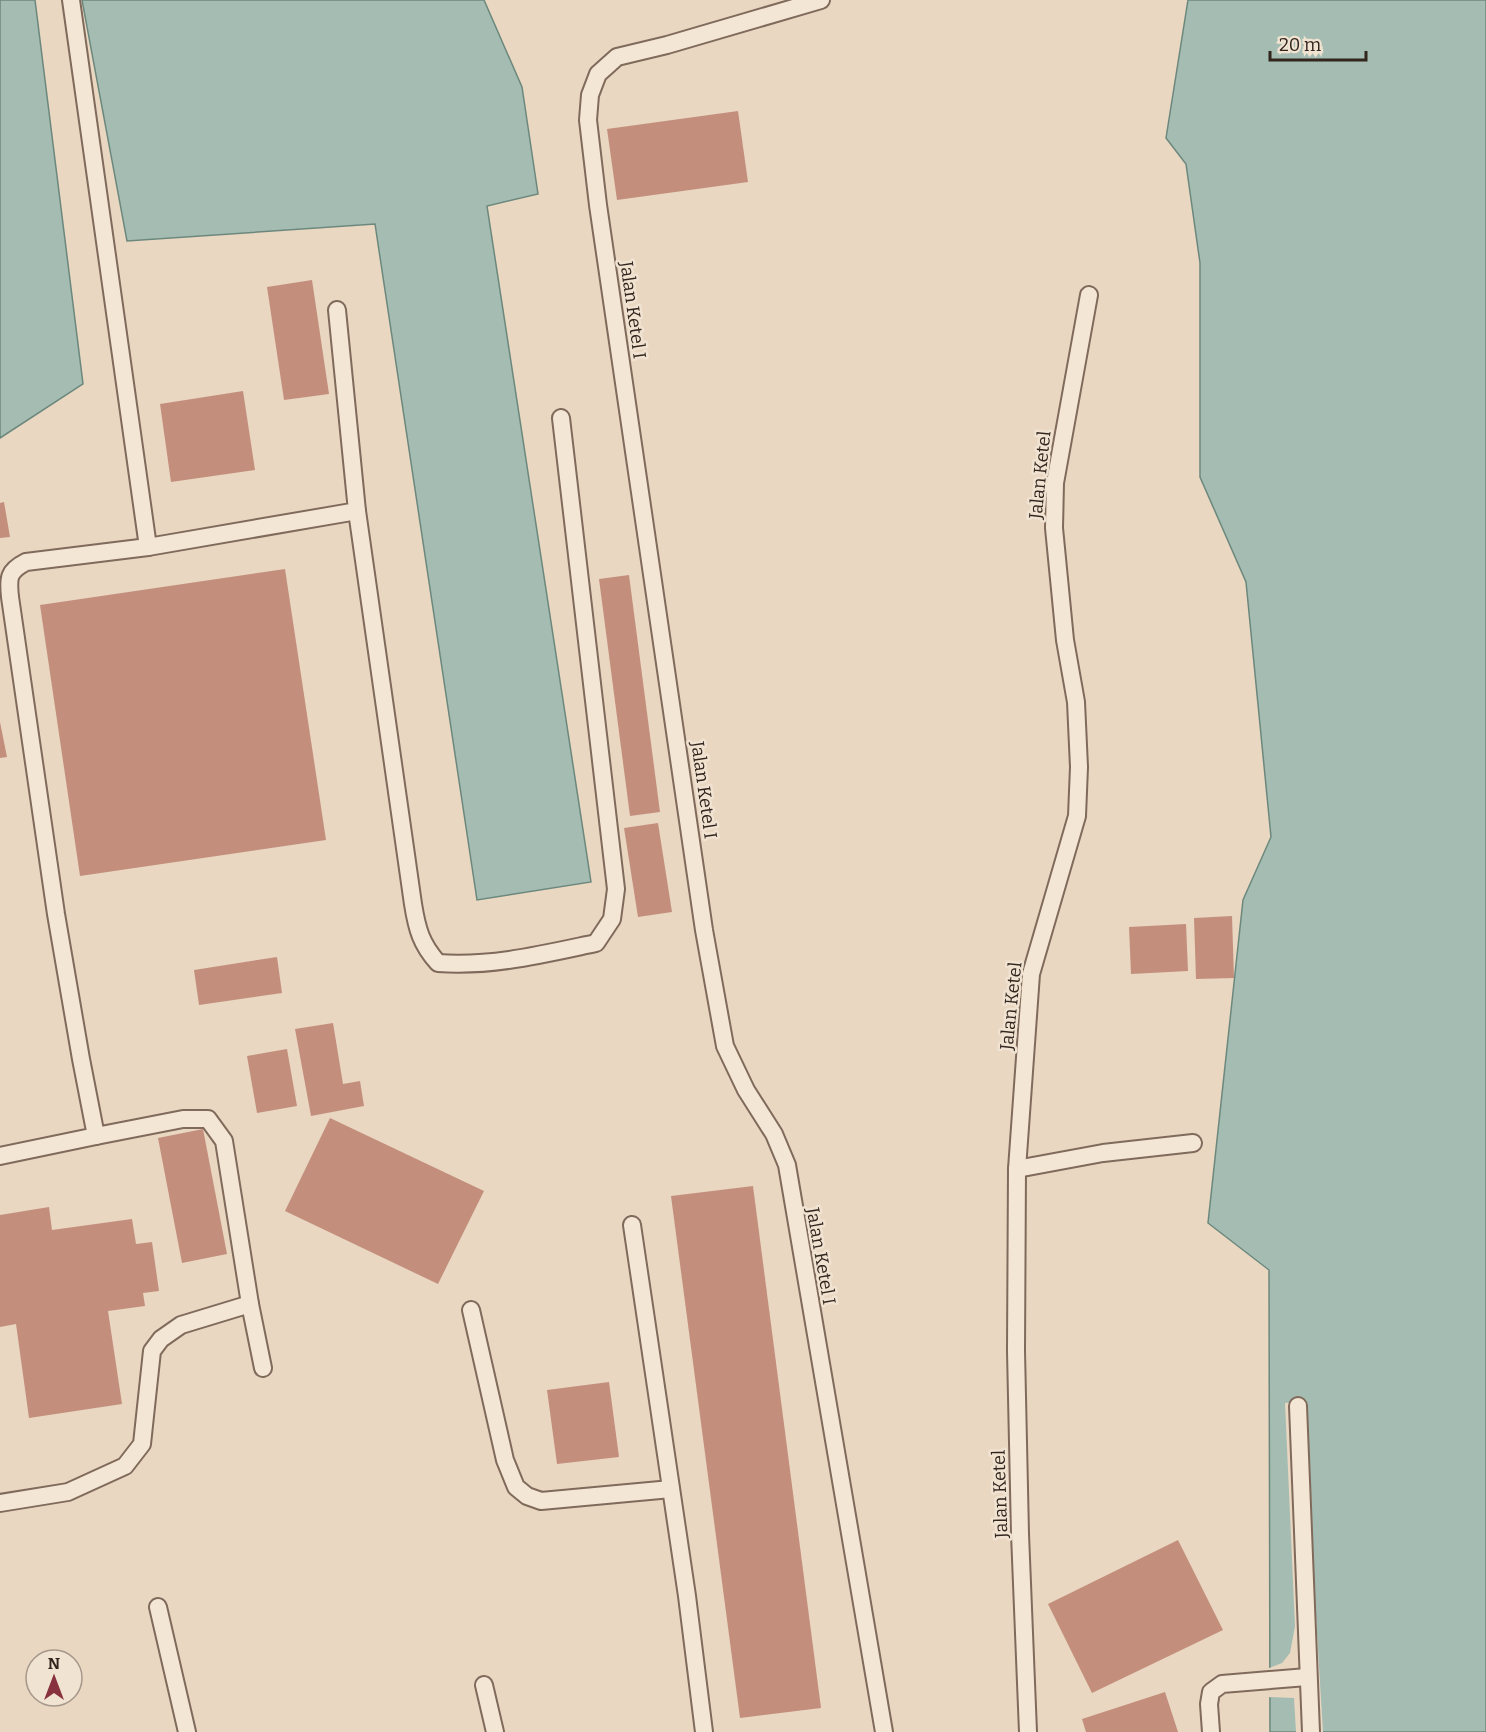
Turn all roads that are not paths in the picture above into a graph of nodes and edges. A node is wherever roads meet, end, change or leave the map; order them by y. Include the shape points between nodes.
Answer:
1 (71, 0) edge
2 (821, 0) edge
3 (1089, 295) dead end
4 (337, 310) dead end
5 (561, 418) dead end
6 (357, 511) junction
7 (148, 547) junction
8 (5, 574) edge
9 (96, 1136) junction
10 (1193, 1143) dead end
11 (0, 1156) edge
12 (1017, 1168) junction
13 (632, 1224) dead end
14 (250, 1305) junction
15 (471, 1310) dead end
16 (263, 1368) dead end
17 (1298, 1406) dead end
18 (671, 1490) junction
19 (0, 1503) edge
20 (158, 1607) dead end
21 (1307, 1677) junction
22 (484, 1685) dead end
23 (187, 1732) edge
24 (495, 1732) edge
25 (704, 1732) edge
26 (884, 1732) edge
27 (1028, 1732) edge
28 (1211, 1732) edge
29 (1311, 1732) edge

1 - 7 lane
2 - 26 lane, Jalan Ketel I via 618,57 598,74 590,95 588,120 703,919 725,1046 787,1165
3 - 12 lane, Jalan Ketel via 1055,483 1054,517 1065,640 1076,702 1077,816 1031,974
4 - 6 lane
5 - 6 lane via 616,889 612,918 596,943 519,960 456,964 438,963 427,951 414,913
6 - 7 lane
7 - 8 lane via 26,562
8 - 9 lane via 56,914
9 - 11 lane
9 - 14 lane via 183,1119 208,1119 224,1141
10 - 12 lane
12 - 27 lane, Jalan Ketel via 1016,1351
13 - 18 lane
14 - 16 lane
14 - 19 lane via 181,1325 161,1339 152,1351 142,1444 125,1466 68,1492
15 - 18 lane via 506,1460 516,1487 541,1501
17 - 21 lane
18 - 25 lane
20 - 23 lane
21 - 28 lane via 1222,1684 1211,1692
21 - 29 lane
22 - 24 lane

